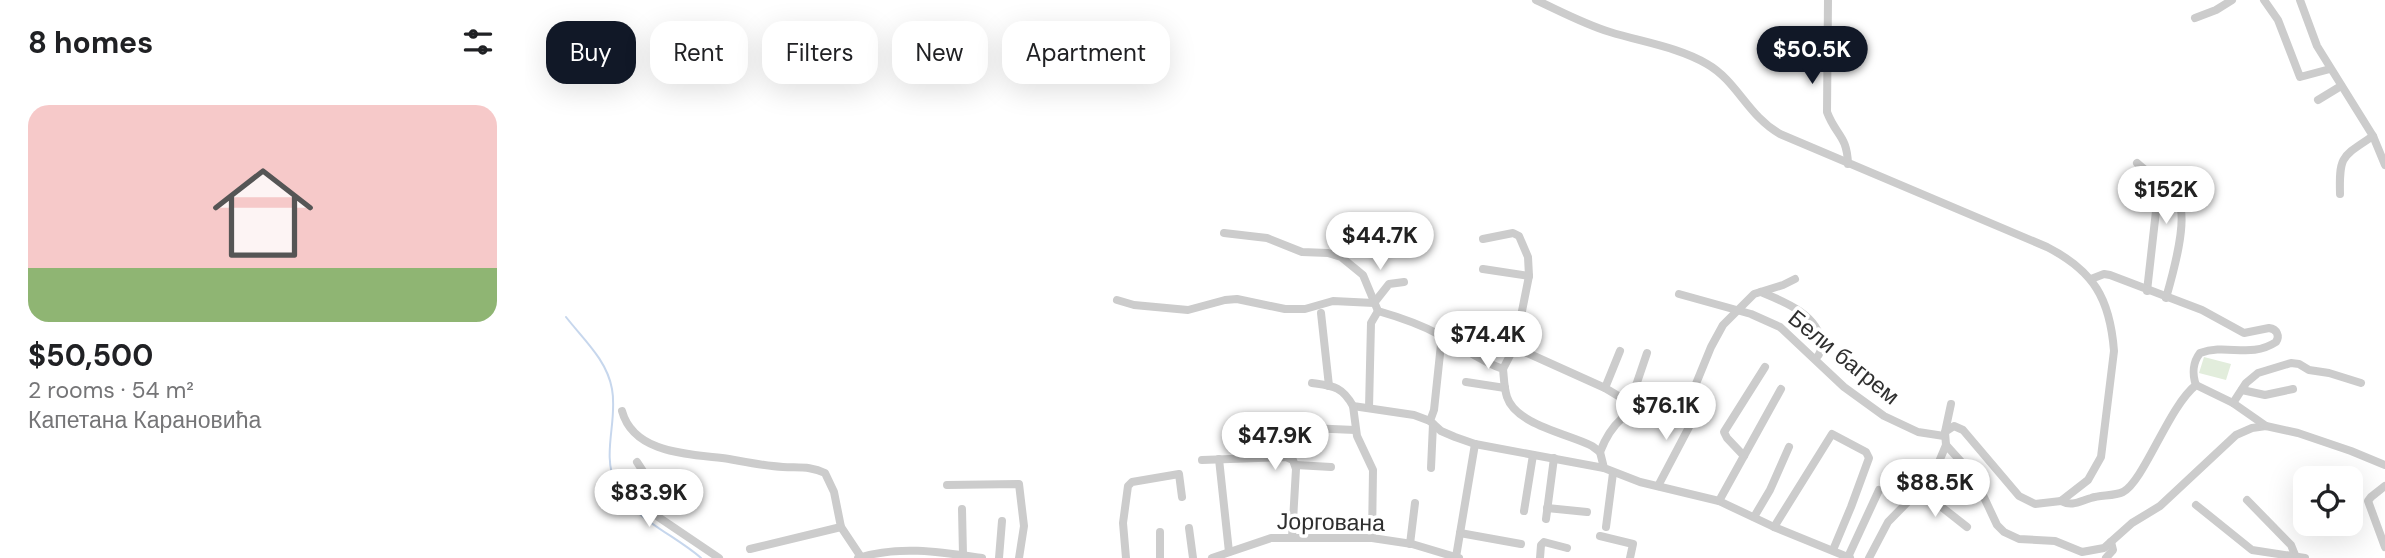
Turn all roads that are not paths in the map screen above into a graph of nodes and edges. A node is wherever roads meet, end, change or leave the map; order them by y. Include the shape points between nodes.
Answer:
1 (1535, 0) edge
2 (1828, 0) edge
3 (2232, 0) edge
4 (2264, 0) edge
5 (2300, 0) edge
6 (2195, 18) dead end
7 (2330, 69) junction
8 (2341, 86) junction
9 (2318, 100) dead end
10 (2373, 136) junction
11 (2137, 163) dead end
12 (1848, 164) junction
13 (2385, 165) edge
14 (2143, 193) dead end
15 (2340, 194) dead end
16 (1224, 233) dead end
17 (1483, 239) dead end
18 (1483, 269) dead end
19 (1529, 276) junction
20 (1795, 279) dead end
21 (2091, 279) junction
22 (1404, 282) dead end
23 (2147, 290) junction
24 (1761, 292) junction
25 (1679, 294) dead end
26 (2166, 298) junction
27 (1117, 300) dead end
28 (1376, 307) junction
29 (1739, 310) junction
30 (1321, 313) dead end
31 (1496, 318) dead end
32 (1520, 321) junction
33 (1442, 335) junction
34 (1514, 347) junction
35 (1620, 351) dead end
36 (1647, 353) dead end
37 (1816, 358) junction
38 (1765, 368) dead end
39 (1503, 369) junction
40 (1466, 382) dead end
41 (1312, 383) dead end
42 (2361, 383) dead end
43 (2196, 385) junction
44 (1329, 386) junction
45 (1505, 388) junction
46 (1605, 388) junction
47 (1781, 388) dead end
48 (2293, 389) dead end
49 (2242, 390) junction
50 (2233, 403) junction
51 (1951, 404) dead end
52 (1353, 406) junction
53 (1631, 406) junction
54 (1369, 408) junction
55 (1698, 410) dead end
56 (622, 411) dead end
57 (1432, 423) junction
58 (2266, 426) junction
59 (1309, 428) dead end
60 (1355, 430) junction
61 (1945, 438) junction
62 (1475, 444) junction
63 (1789, 447) dead end
64 (1600, 452) junction
65 (1533, 454) junction
66 (1744, 456) junction
67 (1554, 458) junction
68 (1219, 459) junction
69 (1202, 460) dead end
70 (636, 462) dead end
71 (1296, 465) junction
72 (2385, 465) edge
73 (1331, 467) dead end
74 (1430, 468) dead end
75 (1604, 468) junction
76 (1613, 473) junction
77 (947, 485) dead end
78 (1658, 486) junction
79 (2385, 486) edge
80 (1879, 490) dead end
81 (1920, 490) junction
82 (1182, 497) dead end
83 (2247, 500) dead end
84 (1719, 501) junction
85 (2061, 501) junction
86 (1415, 503) dead end
87 (2196, 505) dead end
88 (1547, 508) junction
89 (963, 509) dead end
90 (1524, 511) dead end
91 (1587, 512) dead end
92 (1754, 517) junction
93 (1546, 519) dead end
94 (1002, 520) dead end
95 (841, 527) junction
96 (1606, 527) dead end
97 (1774, 527) junction
98 (1966, 527) dead end
99 (1189, 528) dead end
100 (1160, 532) dead end
101 (1460, 533) junction
102 (1600, 536) dead end
103 (1292, 538) junction
104 (1372, 538) junction
105 (2111, 542) junction
106 (1410, 544) junction
107 (1521, 544) dead end
108 (2385, 547) edge
109 (1567, 548) dead end
110 (750, 549) dead end
111 (1833, 550) junction
112 (1229, 552) junction
113 (963, 555) junction
114 (2295, 555) junction
115 (1849, 557) edge
116 (719, 558) edge
117 (859, 558) edge
118 (982, 558) edge
119 (999, 558) edge
120 (1019, 558) edge
121 (1126, 558) edge
122 (1160, 558) edge
123 (1193, 558) edge
124 (1212, 558) edge
125 (1458, 558) edge
126 (1540, 558) edge
127 (1630, 558) edge
128 (1868, 558) edge
129 (2106, 558) edge
130 (2305, 558) edge

1 - 12 street via 1605,31 1705,62 1767,127
2 - 12 street via 1827,112 1831,125 1846,142
3 - 6 street
4 - 7 street via 2278,20 2300,77
5 - 7 street
7 - 8 street
8 - 9 street
8 - 10 street
10 - 13 street
10 - 15 street via 2341,161
11 - 26 street via 2170,191 2182,215
12 - 21 street via 2047,247 2077,264
14 - 23 street via 2156,211
16 - 28 street via 1267,238 1302,252 1341,257 1363,275
17 - 19 street via 1519,236 1528,257
18 - 19 street
19 - 32 street
20 - 24 street
21 - 23 street via 2110,275
21 - 85 street via 2111,326 2115,351 2104,442 2095,471
22 - 28 street via 1390,283
23 - 26 street
24 - 29 street
24 - 37 street via 1805,315 1817,329 1821,346
25 - 29 street, Бели багрем
26 - 43 street via 2202,310 2244,334 2269,328 2277,333 2276,342 2256,351 2200,353 2193,378
27 - 28 street via 1188,310 1237,299 1285,309 1333,301
28 - 33 street
28 - 54 street via 1371,323
29 - 37 street, Бели багрем via 1780,327
29 - 53 street via 1717,335 1688,397
30 - 44 street
31 - 32 street
32 - 34 street via 1522,332
33 - 39 street
33 - 57 street
34 - 39 street
34 - 46 street
35 - 46 street
36 - 53 street
37 - 61 street, Бели багрем via 1844,387 1884,416 1918,432
38 - 66 street via 1724,432
39 - 45 street
40 - 45 street
41 - 44 street
42 - 49 street via 2291,363 2264,369
43 - 50 street
43 - 85 street via 2167,422 2127,490 2071,505
44 - 52 street via 1347,395
45 - 64 street via 1518,413
46 - 53 street
47 - 66 street
48 - 49 street via 2265,395
49 - 50 street
50 - 58 street
51 - 61 street
52 - 54 street
52 - 60 street
53 - 64 street
54 - 57 street
55 - 78 street
56 - 95 street via 630,429 657,447 825,472
57 - 62 street
57 - 74 street
58 - 72 street
58 - 105 street via 2236,435 2160,506
59 - 60 street
60 - 104 street via 1373,470
61 - 81 street via 1933,476
61 - 85 street, Бели багрем via 1954,426 1963,430 2027,501
61 - 105 street via 1974,476 2004,532 2027,540 2055,541 2083,552 2098,551
62 - 65 street
62 - 101 street
63 - 92 street
64 - 75 street
65 - 67 street
65 - 90 street
66 - 84 street
67 - 75 street
67 - 88 street
68 - 69 street
68 - 71 street via 1286,457
68 - 112 street
70 - 116 street via 648,479 638,495 639,504
71 - 73 street
71 - 103 street
75 - 76 street
76 - 78 street
76 - 96 street
77 - 120 street via 1019,484 1024,526
78 - 84 street
79 - 108 street via 2368,501
80 - 115 street
81 - 98 street
81 - 128 street via 1888,522
82 - 121 street via 1179,474 1126,487
83 - 114 street via 2291,545
84 - 92 street
86 - 106 street, Јоргована
87 - 114 street via 2252,550
88 - 91 street
88 - 93 street
89 - 113 street
92 - 97 street
94 - 119 street
95 - 110 street
95 - 117 street
97 - 111 street
97 - 111 street via 1832,434 1869,459
99 - 123 street
100 - 122 street
101 - 107 street
101 - 125 street
102 - 127 street via 1633,544
103 - 104 street, Јоргована
103 - 112 street, Јоргована via 1272,538
104 - 106 street, Јоргована
105 - 129 street via 2113,550
106 - 125 street, Јоргована
109 - 126 street via 1544,542
111 - 115 street
112 - 124 street, Јоргована
113 - 117 street via 909,550
113 - 118 street
114 - 130 street

